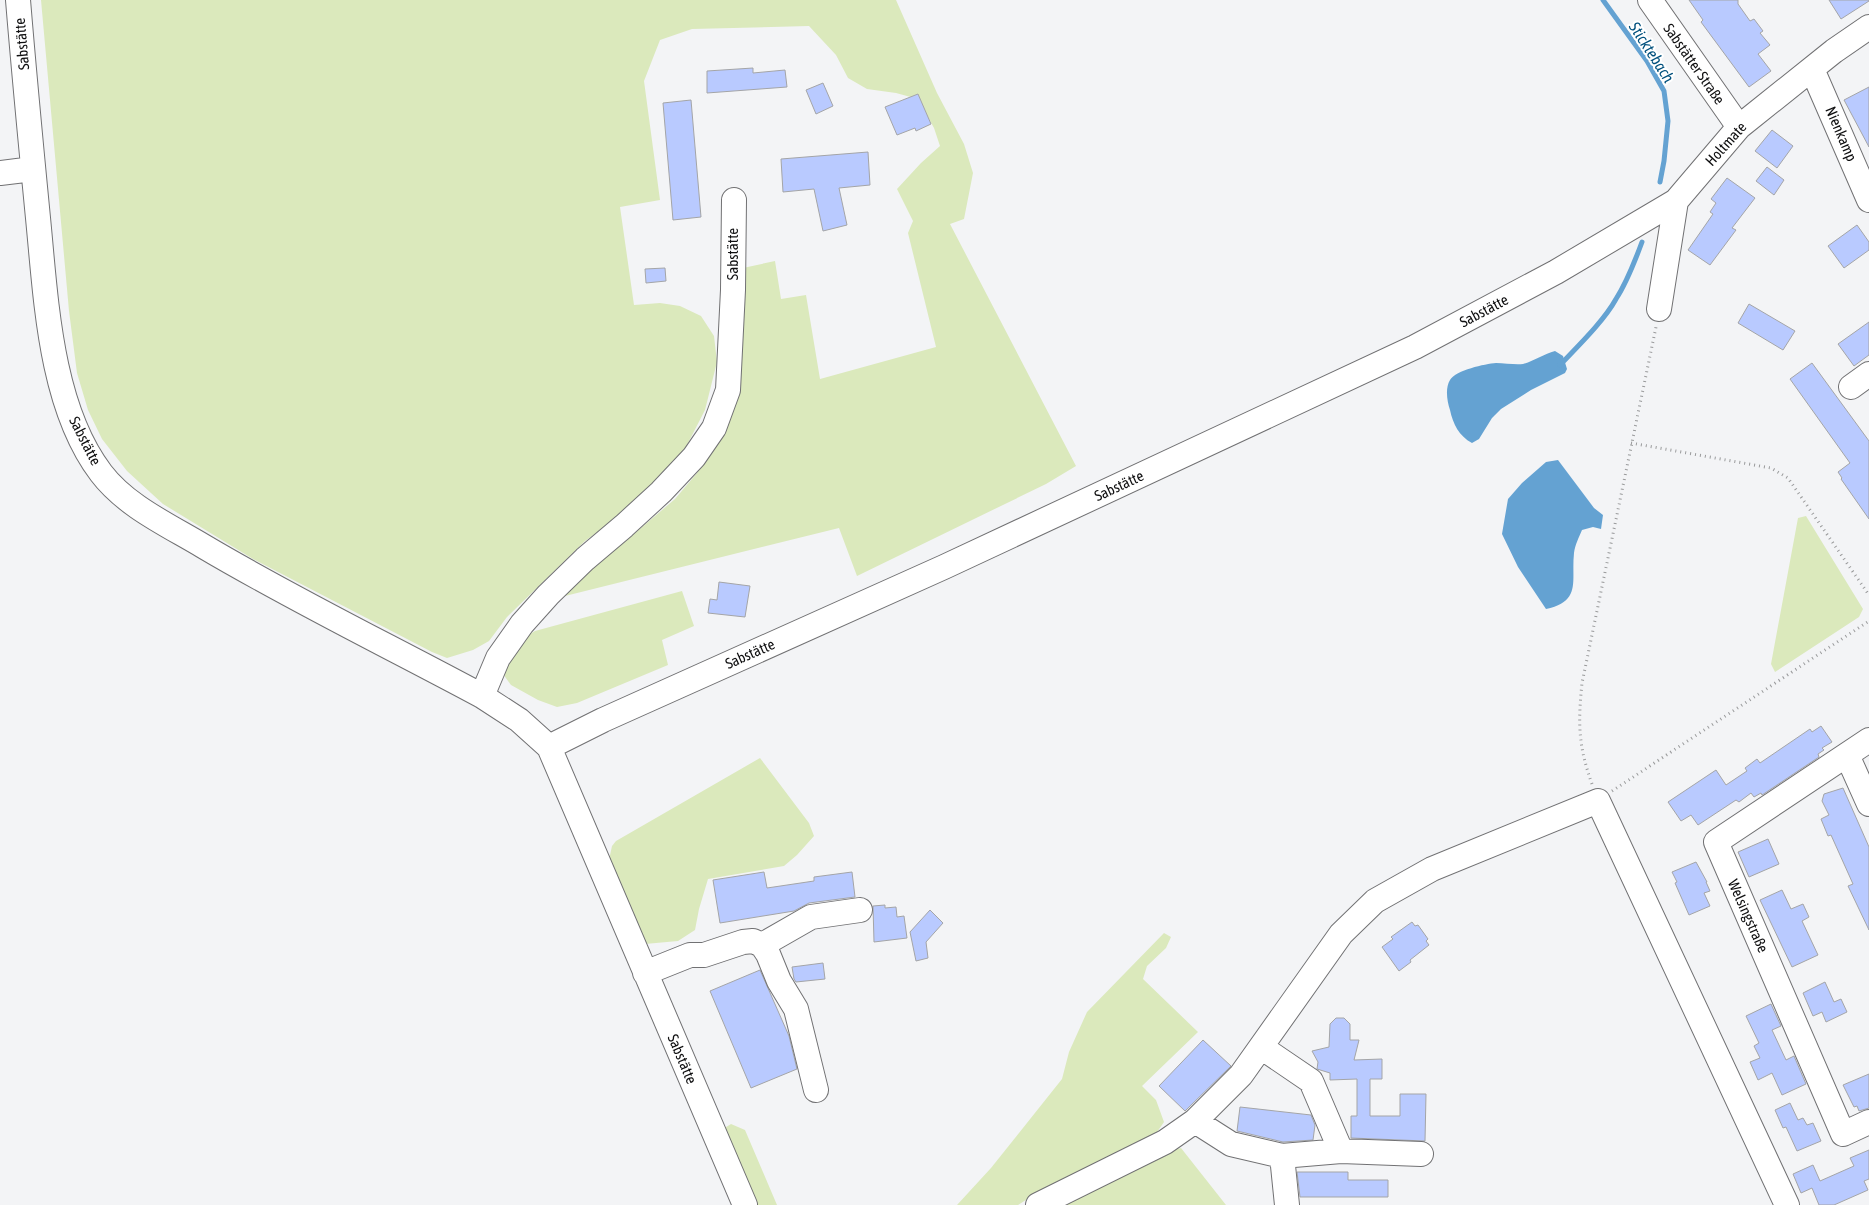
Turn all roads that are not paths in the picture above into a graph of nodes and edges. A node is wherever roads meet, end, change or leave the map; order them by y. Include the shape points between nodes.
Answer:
1 (18, 0) edge
2 (1650, 0) edge
3 (1869, 27) edge
4 (1812, 69) junction
5 (1739, 128) junction
6 (33, 169) junction
7 (0, 173) edge
8 (734, 200) dead end
9 (1676, 200) junction
10 (1869, 200) edge
11 (1659, 310) road end
12 (482, 696) junction
13 (1869, 740) edge
14 (549, 747) junction
15 (1847, 755) junction
16 (1869, 804) edge
17 (860, 910) dead end
18 (762, 945) junction
19 (645, 973) junction
20 (1261, 1047) junction
21 (816, 1090) dead end
22 (1194, 1121) junction
23 (1869, 1122) edge
24 (1342, 1151) junction
25 (1421, 1154) dead end
26 (1282, 1156) junction
27 (745, 1205) edge
28 (1038, 1205) edge
29 (1287, 1205) edge
30 (1787, 1205) edge

1 - 6 street, Sabstätte
2 - 5 street, Sabstätter Straße
3 - 4 street, Holtmate
4 - 5 street, Holtmate
4 - 10 street, Nienkamp
5 - 9 street, Holtmate
6 - 7 street
6 - 12 street, Sabstätte via 48,318 59,379 86,451 102,474 116,490 149,514 235,565
8 - 12 street, Sabstätte via 734,290 728,390 714,428 694,457 661,492 585,559 522,624 498,658
9 - 11 street
9 - 14 street, Sabstätte via 1556,272 1415,347
12 - 14 street, Sabstätte via 519,720
13 - 15 street, Welsingstraße
14 - 19 street, Sabstätte
15 - 16 street
15 - 23 street, Welsingstraße via 1716,842 1843,1134
17 - 18 street via 811,917
18 - 19 street via 754,941 742,942 704,955 690,955
18 - 21 street via 796,1009
19 - 27 street, Sabstätte
20 - 22 street via 1241,1075
20 - 24 street via 1311,1082
20 - 30 street via 1341,934 1375,901 1432,869 1598,801
22 - 26 street via 1231,1144
22 - 28 street via 1165,1142
24 - 25 street
24 - 26 street
26 - 29 street

